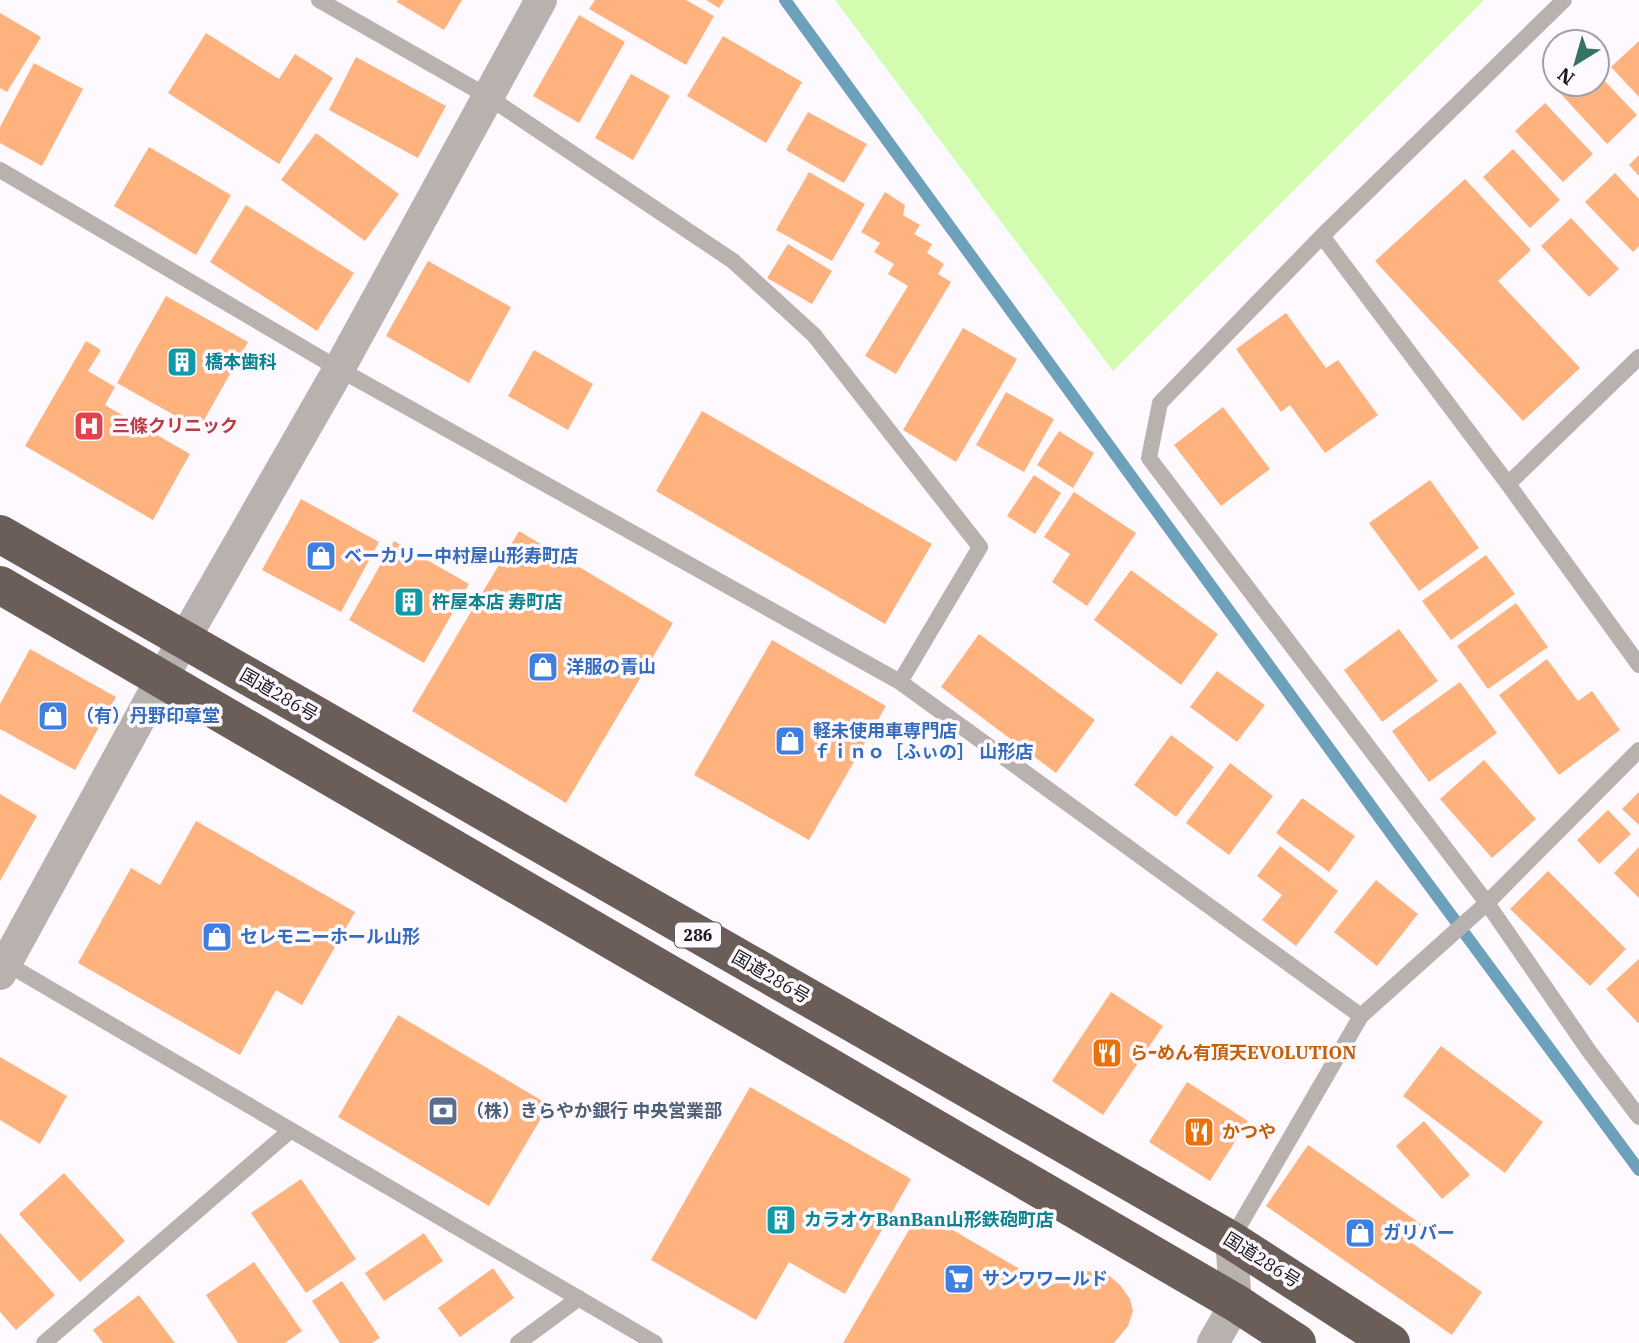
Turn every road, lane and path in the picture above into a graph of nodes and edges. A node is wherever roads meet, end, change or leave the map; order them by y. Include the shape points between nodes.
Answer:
1 (319, 0) edge
2 (541, 0) edge
3 (1564, 0) edge
4 (487, 96) junction
5 (0, 170) edge
6 (1322, 236) junction
7 (1639, 357) edge
8 (339, 369) junction
9 (1508, 484) junction
10 (0, 534) edge
11 (0, 585) edge
12 (184, 641) junction
13 (1639, 665) edge
14 (162, 678) junction
15 (900, 682) junction
16 (1639, 750) edge
17 (1487, 903) junction
18 (2, 966) edge
19 (1361, 1016) junction
20 (1639, 1117) edge
21 (291, 1130) junction
22 (1231, 1240) junction
23 (579, 1298) junction
24 (1236, 1303) junction
25 (44, 1343) edge
26 (518, 1343) edge
27 (655, 1343) edge
28 (1213, 1343) edge
29 (1297, 1343) edge
30 (1391, 1343) edge

1 - 4 lane
2 - 4 street
3 - 6 lane
4 - 8 street
4 - 15 lane via 744,270 814,335 980,547
5 - 8 lane
6 - 9 lane
6 - 17 lane via 1160,402 1149,458
7 - 9 lane
8 - 12 street
8 - 15 lane
9 - 13 lane
10 - 12 highway, 国道286号 / 286
11 - 14 highway, 286
12 - 14 street
12 - 22 highway, 国道286号 / 286
14 - 18 street
14 - 24 highway, 286
15 - 19 lane
16 - 17 lane
17 - 19 lane
17 - 20 lane
18 - 21 lane
19 - 22 lane
21 - 23 lane
21 - 25 lane
22 - 24 street
22 - 30 highway, 国道286号 / 286
23 - 26 lane
23 - 27 lane
24 - 28 street
24 - 29 highway, 286

